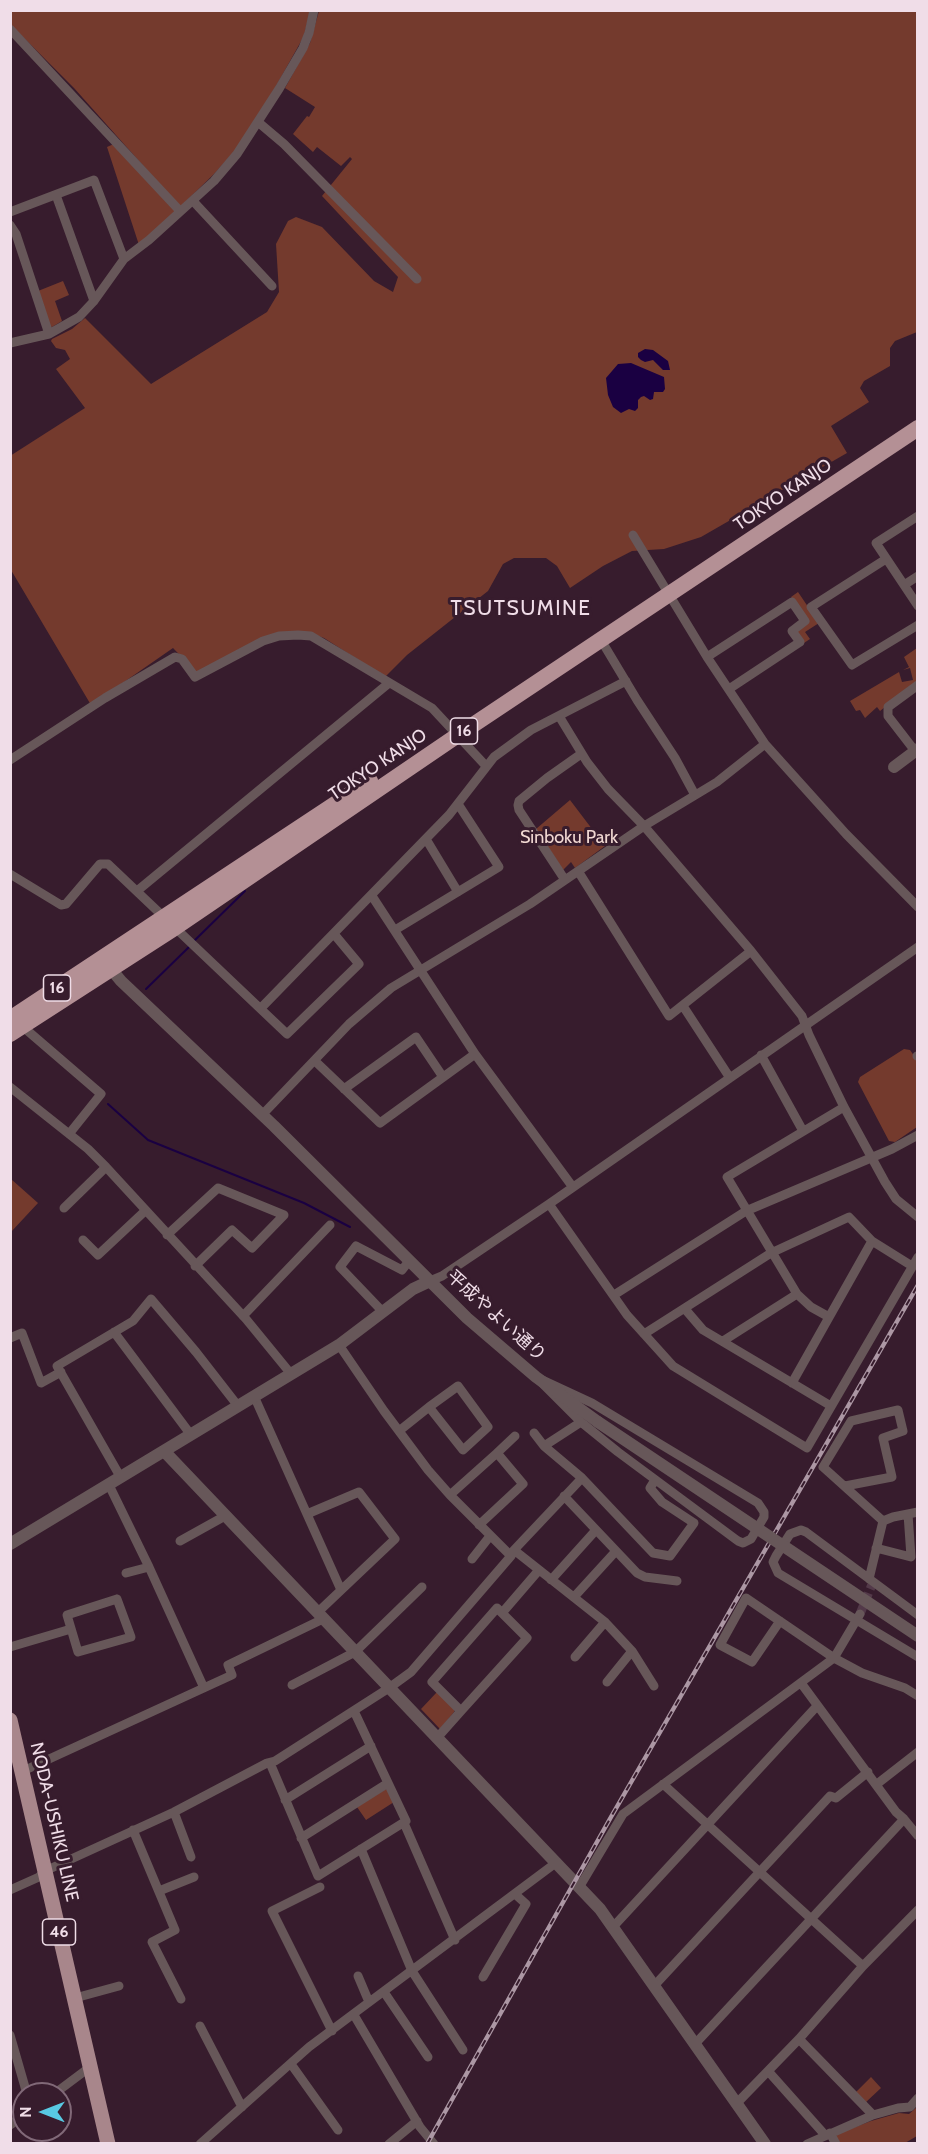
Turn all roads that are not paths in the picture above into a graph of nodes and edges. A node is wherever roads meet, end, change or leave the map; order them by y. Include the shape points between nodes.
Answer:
1 (314, 10) edge
2 (10, 29) edge
3 (258, 122) junction
4 (56, 195) junction
5 (194, 201) junction
6 (10, 212) edge
7 (180, 212) junction
8 (10, 225) edge
9 (124, 259) junction
10 (417, 279) dead end
11 (273, 286) dead end
12 (94, 301) junction
13 (49, 334) junction
14 (10, 343) edge
15 (918, 416) edge
16 (918, 428) edge
17 (918, 516) edge
18 (633, 535) dead end
19 (886, 559) junction
20 (918, 576) edge
21 (904, 585) junction
22 (666, 590) junction
23 (918, 606) edge
24 (918, 625) edge
25 (601, 640) junction
26 (706, 657) junction
27 (626, 681) junction
28 (389, 683) junction
29 (918, 685) edge
30 (729, 689) junction
31 (559, 716) junction
32 (454, 731) junction
33 (765, 744) junction
34 (916, 750) edge
35 (581, 754) junction
36 (10, 760) edge
37 (486, 766) junction
38 (894, 767) dead end
39 (695, 795) junction
40 (458, 804) junction
41 (644, 826) junction
42 (426, 839) junction
43 (578, 871) junction
44 (10, 874) edge
45 (566, 880) junction
46 (137, 891) junction
47 (458, 892) junction
48 (372, 896) junction
49 (918, 907) edge
50 (171, 922) junction
51 (395, 930) junction
52 (334, 934) junction
53 (918, 947) edge
54 (751, 951) junction
55 (106, 963) junction
56 (421, 969) junction
57 (683, 1006) junction
58 (261, 1008) junction
59 (804, 1024) junction
60 (14, 1026) edge
61 (475, 1054) junction
62 (761, 1055) junction
63 (315, 1061) junction
64 (443, 1077) junction
65 (730, 1078) junction
66 (10, 1087) edge
67 (344, 1089) junction
68 (844, 1107) junction
69 (262, 1115) junction
70 (803, 1131) junction
71 (69, 1134) junction
72 (918, 1136) edge
73 (873, 1157) junction
74 (106, 1167) junction
75 (572, 1186) junction
76 (549, 1204) junction
77 (64, 1208) dead end
78 (145, 1211) junction
79 (746, 1212) junction
80 (918, 1217) edge
81 (330, 1225) dead end
82 (167, 1235) junction
83 (83, 1240) dead end
84 (872, 1241) junction
85 (771, 1253) junction
86 (409, 1262) junction
87 (915, 1262) edge
88 (195, 1266) junction
89 (430, 1281) junction
90 (796, 1294) junction
91 (614, 1295) junction
92 (685, 1310) junction
93 (383, 1312) junction
94 (243, 1316) junction
95 (829, 1317) junction
96 (114, 1332) junction
97 (644, 1334) junction
98 (10, 1338) edge
99 (723, 1341) junction
100 (339, 1345) junction
101 (61, 1372) junction
102 (291, 1374) junction
103 (536, 1377) junction
104 (792, 1383) junction
105 (254, 1396) junction
106 (238, 1406) junction
107 (831, 1406) junction
108 (429, 1407) junction
109 (581, 1422) junction
110 (399, 1431) junction
111 (534, 1433) dead end
112 (191, 1435) junction
113 (514, 1436) dead end
114 (544, 1446) junction
115 (164, 1451) junction
116 (496, 1453) junction
117 (121, 1478) junction
118 (582, 1478) junction
119 (655, 1480) junction
120 (109, 1485) junction
121 (845, 1486) junction
122 (450, 1495) junction
123 (564, 1496) junction
124 (913, 1513) edge
125 (307, 1515) junction
126 (225, 1516) junction
127 (883, 1521) junction
128 (480, 1525) junction
129 (596, 1530) junction
130 (490, 1536) junction
131 (180, 1541) dead end
132 (10, 1544) edge
133 (876, 1548) junction
134 (616, 1551) junction
135 (512, 1553) junction
136 (472, 1559) dead end
137 (149, 1567) junction
138 (539, 1570) junction
139 (126, 1574) dead end
140 (551, 1580) junction
141 (869, 1580) junction
142 (677, 1581) dead end
143 (422, 1587) dead end
144 (341, 1590) junction
145 (574, 1598) junction
146 (502, 1613) junction
147 (918, 1615) edge
148 (320, 1616) junction
149 (858, 1617) junction
150 (780, 1621) junction
151 (605, 1622) junction
152 (71, 1629) junction
153 (918, 1636) edge
154 (10, 1647) edge
155 (632, 1651) junction
156 (355, 1652) junction
157 (575, 1657) dead end
158 (918, 1657) edge
159 (834, 1658) junction
160 (607, 1682) dead end
161 (801, 1683) junction
162 (292, 1685) dead end
163 (654, 1686) dead end
164 (204, 1688) junction
165 (389, 1688) junction
166 (918, 1696) edge
167 (817, 1706) junction
168 (354, 1711) junction
169 (462, 1711) junction
170 (10, 1720) edge
171 (437, 1738) junction
172 (371, 1746) junction
173 (918, 1752) edge
174 (270, 1763) junction
175 (23, 1771) junction
176 (868, 1772) junction
177 (388, 1783) junction
178 (663, 1784) junction
179 (877, 1784) junction
180 (285, 1800) junction
181 (174, 1812) junction
182 (904, 1819) junction
183 (404, 1823) junction
184 (707, 1824) junction
185 (133, 1830) junction
186 (918, 1836) edge
187 (301, 1838) junction
188 (361, 1850) junction
189 (192, 1857) dead end
190 (557, 1862) junction
191 (45, 1871) junction
192 (758, 1872) junction
193 (194, 1877) dead end
194 (580, 1886) junction
195 (320, 1887) dead end
196 (10, 1890) edge
197 (159, 1891) junction
198 (516, 1894) junction
199 (918, 1910) edge
200 (810, 1919) junction
201 (613, 1927) junction
202 (455, 1940) junction
203 (863, 1966) junction
204 (412, 1971) junction
205 (358, 1976) dead end
206 (483, 1977) dead end
207 (118, 1986) dead end
208 (654, 1986) junction
209 (384, 1992) junction
210 (75, 1998) junction
211 (181, 1999) dead end
212 (369, 2002) junction
213 (354, 2015) junction
214 (200, 2026) dead end
215 (332, 2031) junction
216 (10, 2036) edge
217 (799, 2039) junction
218 (695, 2044) junction
219 (463, 2050) dead end
220 (428, 2057) dead end
221 (291, 2064) junction
222 (90, 2067) junction
223 (768, 2071) junction
224 (23, 2082) edge
225 (70, 2082) edge
226 (918, 2098) edge
227 (737, 2103) junction
228 (242, 2107) junction
229 (873, 2115) junction
230 (417, 2121) junction
231 (338, 2130) dead end
232 (827, 2134) junction
233 (108, 2144) edge
234 (200, 2144) edge
235 (389, 2144) edge
236 (434, 2144) edge
237 (765, 2144) edge
238 (807, 2144) edge
239 (836, 2144) edge

1 - 3 street via 303,48
2 - 7 street
3 - 5 street via 237,154
3 - 10 street
4 - 6 street
4 - 9 street via 94,180
4 - 12 street
5 - 7 street
5 - 11 street
7 - 9 street
8 - 13 street
9 - 12 street
12 - 13 street via 79,317
13 - 14 street
15 - 22 highway, TOKYO KANJO / 16
16 - 22 highway, TOKYO KANJO / 16
17 - 19 street via 876,543
18 - 22 street
19 - 21 street
19 - 24 street via 811,607 852,665
20 - 21 street
21 - 23 street
22 - 25 highway, TOKYO KANJO / 16
22 - 26 street
22 - 32 highway, TOKYO KANJO / 16
25 - 27 street
25 - 32 highway, TOKYO KANJO / 16
26 - 30 street
26 - 30 street via 792,602 805,621 792,630 800,642
27 - 31 street
27 - 39 street
28 - 32 street via 432,708
28 - 36 street via 311,636 279,636 263,641 195,677 182,659 175,657
28 - 46 street
29 - 34 street via 888,707 888,716
30 - 33 street
31 - 35 street
31 - 37 street via 511,743
32 - 37 street
32 - 50 highway, TOKYO KANJO / 16
33 - 39 street
33 - 49 street
34 - 38 street
35 - 41 street
35 - 45 street via 518,805
37 - 40 street
39 - 41 street
40 - 42 street
40 - 47 street via 499,867
41 - 43 street
41 - 54 street
42 - 47 street
42 - 48 street
43 - 45 street
43 - 57 street via 669,1016
44 - 46 street via 61,905 100,864 108,864
45 - 56 street
46 - 50 street
47 - 51 street
48 - 51 street
48 - 52 street
50 - 55 highway, TOKYO KANJO / 16
50 - 58 street
51 - 56 street
52 - 58 street
52 - 58 street via 359,964 287,1034
53 - 59 street
54 - 57 street
54 - 59 street via 802,1016
55 - 60 highway, TOKYO KANJO / 16
55 - 69 street, 平成やよい通り
56 - 61 street
56 - 63 street via 372,1003
57 - 65 street
59 - 62 street
59 - 68 street
60 - 71 street via 101,1094
61 - 64 street
61 - 75 street
62 - 65 street
62 - 70 street
63 - 67 street
63 - 69 street
64 - 67 street via 380,1124
64 - 67 street via 416,1037
65 - 75 street
66 - 71 street
68 - 70 street
68 - 73 street
69 - 86 street, 平成やよい通り
70 - 79 street via 727,1178
71 - 74 street
72 - 73 street
73 - 79 street
73 - 80 street via 891,1192
74 - 77 street
74 - 78 street
75 - 76 street
76 - 89 street
76 - 91 street
78 - 82 street
78 - 83 street via 98,1255
79 - 85 street
79 - 91 street
81 - 94 street
82 - 88 street
82 - 88 street via 218,1188 284,1215 252,1248 232,1230
84 - 85 street via 849,1217
84 - 87 street
84 - 95 street
85 - 90 street
85 - 92 street
86 - 89 street, 平成やよい通り
86 - 93 street via 402,1270 356,1246 340,1267
87 - 107 street
88 - 94 street
89 - 93 street
89 - 103 street, 平成やよい通り
90 - 95 street
90 - 99 street
91 - 97 street
92 - 97 street
92 - 99 street via 703,1330
93 - 100 street
94 - 102 street
95 - 104 street
96 - 101 street via 57,1365
96 - 106 street via 133,1321 151,1299
96 - 112 street
97 - 107 street via 673,1366 807,1448
98 - 101 street via 22,1333 41,1383
99 - 104 street
100 - 102 street
100 - 110 street
101 - 117 street
102 - 105 street
103 - 109 street
103 - 119 street via 592,1403 758,1503 764,1517 751,1539 743,1543
103 - 153 street, 平成やよい通り, bridge
104 - 107 street
105 - 106 street
105 - 125 street
106 - 112 street
108 - 108 street via 458,1386 489,1427 463,1450
108 - 110 street
109 - 114 street
109 - 119 street
110 - 122 street
111 - 114 street
112 - 115 street
113 - 116 street
114 - 118 street
115 - 117 street
115 - 126 street
116 - 122 street
116 - 128 street via 523,1484
117 - 120 street
118 - 119 street via 653,1553 670,1556 694,1523 662,1502 650,1488
118 - 123 street
120 - 132 street
120 - 137 street
121 - 121 street via 823,1467 851,1420 898,1410 903,1431 883,1438 892,1478
121 - 127 street
122 - 128 street
123 - 129 street
123 - 135 street
124 - 127 street
124 - 133 street via 911,1557
125 - 144 street
125 - 144 street via 359,1492 395,1539
126 - 131 street
126 - 148 street
127 - 133 street
128 - 130 street
129 - 134 street
129 - 140 street
130 - 135 street
130 - 136 street
133 - 141 street
134 - 142 street via 645,1577
134 - 145 street
135 - 138 street
135 - 165 street via 411,1672
137 - 139 street
137 - 164 street
138 - 140 street
138 - 146 street
140 - 145 street
141 - 147 street
141 - 149 street via 801,1530 790,1534 773,1562 778,1573
143 - 156 street
144 - 148 street
145 - 151 street
146 - 169 street via 527,1638
146 - 169 street via 496,1608 432,1682
148 - 156 street
148 - 164 street via 228,1665 231,1675
149 - 158 street
149 - 159 street
150 - 150 street via 746,1598 720,1645 752,1662
150 - 159 street
151 - 155 street
151 - 157 street
152 - 152 street via 67,1615 117,1599 131,1637 78,1652
152 - 154 street
155 - 160 street
155 - 163 street
156 - 162 street
156 - 165 street
159 - 161 street
159 - 166 street
161 - 167 street
161 - 178 street
164 - 175 street
165 - 168 street
165 - 171 street
167 - 176 street
167 - 184 street
168 - 172 street
168 - 174 street
169 - 171 street
170 - 175 main road, NODA-USHIKU LINE / 46
171 - 190 street
172 - 177 street
172 - 180 street
173 - 179 street
174 - 180 street
174 - 181 street
175 - 191 main road, NODA-USHIKU LINE / 46
176 - 179 street
176 - 192 street via 836,1798 830,1796
177 - 183 street
177 - 187 street
178 - 184 street
178 - 194 street via 623,1814
179 - 182 street
180 - 187 street
181 - 185 street
181 - 189 street
182 - 186 street
182 - 200 street
183 - 188 street
183 - 202 street
184 - 192 street
184 - 201 street
185 - 191 street
185 - 197 street
187 - 188 street via 318,1876
188 - 204 street
190 - 194 street
190 - 198 street
191 - 196 street
191 - 210 main road, NODA-USHIKU LINE / 46
192 - 200 street
192 - 208 street
193 - 197 street
194 - 201 street
195 - 215 street via 272,1911
197 - 211 street via 175,1930 152,1942
198 - 202 street
198 - 206 street via 526,1904
199 - 203 street
200 - 203 street
200 - 218 street
201 - 208 street
202 - 204 street
203 - 217 street
204 - 209 street
204 - 219 street
205 - 212 street
207 - 210 street
208 - 218 street
209 - 212 street
209 - 220 street
210 - 222 main road, NODA-USHIKU LINE / 46
212 - 213 street
213 - 215 street
213 - 230 street
214 - 228 street
215 - 221 street
216 - 224 street
217 - 223 street
217 - 229 street
218 - 227 street
221 - 228 street
221 - 231 street
222 - 225 street
222 - 233 main road, NODA-USHIKU LINE / 46
223 - 227 street
223 - 232 street
226 - 229 street via 910,2107
227 - 237 street
228 - 234 street
229 - 232 street
230 - 235 street
230 - 236 street
232 - 238 street
232 - 239 street

